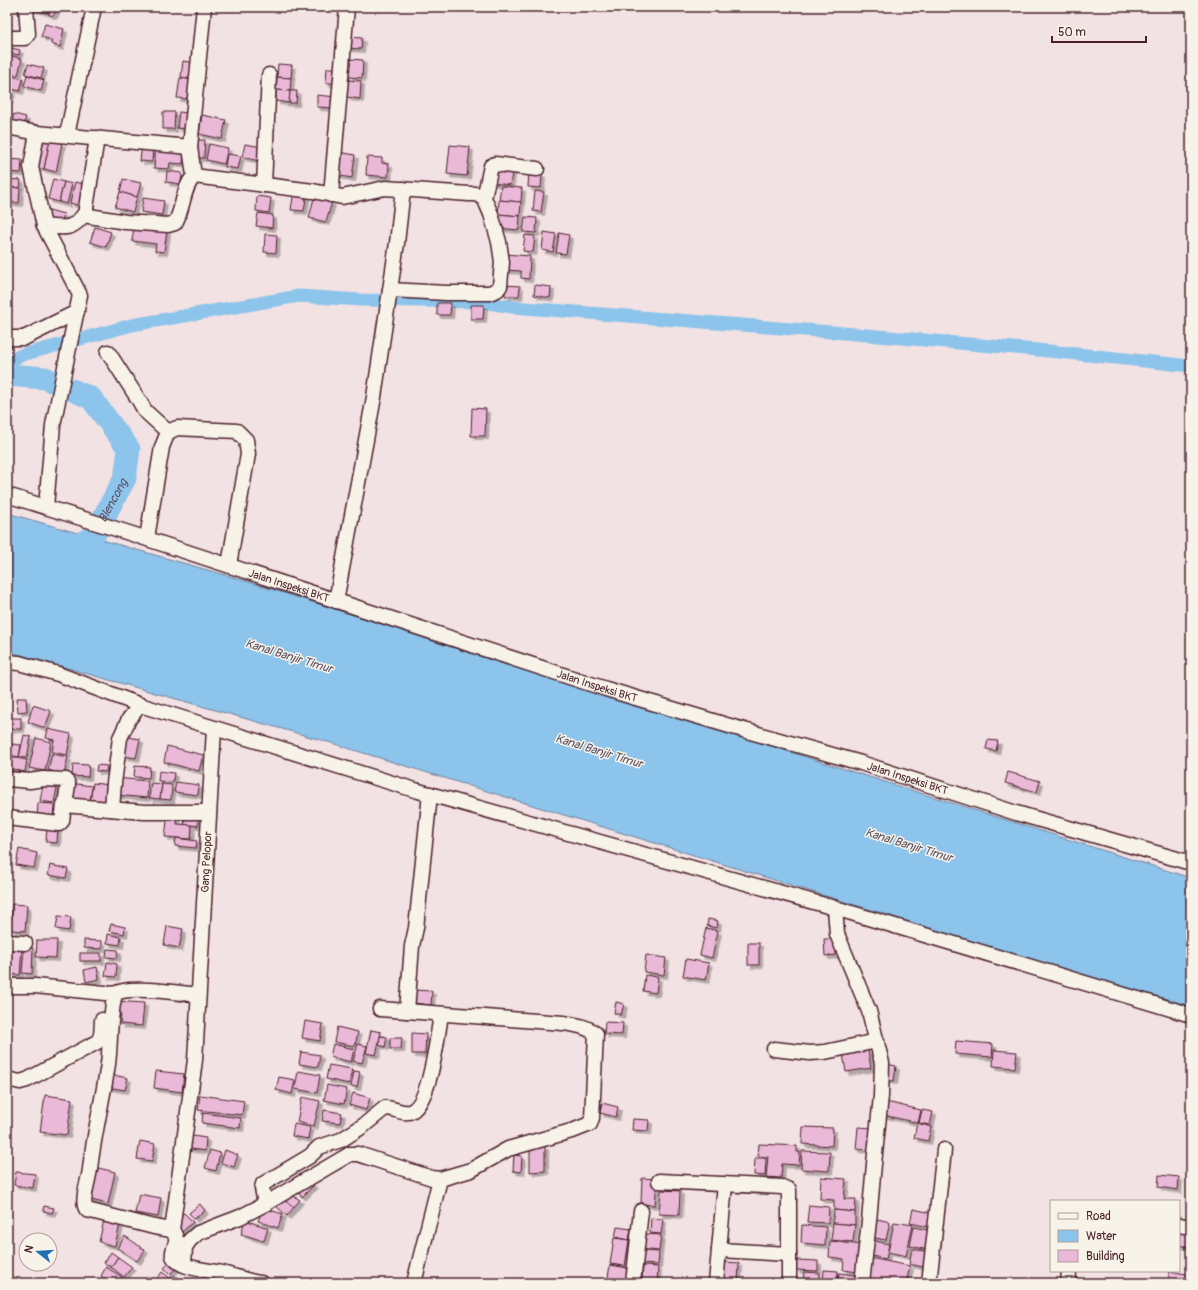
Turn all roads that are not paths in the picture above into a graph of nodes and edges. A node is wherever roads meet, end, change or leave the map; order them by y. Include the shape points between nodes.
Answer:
1 (26, 7) edge
2 (94, 7) edge
3 (202, 7) edge
4 (347, 7) edge
5 (7, 38) edge
6 (269, 75) dead end
7 (7, 127) edge
8 (37, 133) junction
9 (66, 135) junction
10 (98, 138) junction
11 (190, 147) junction
12 (537, 169) dead end
13 (194, 176) junction
14 (264, 185) junction
15 (403, 189) junction
16 (331, 195) junction
17 (484, 198) junction
18 (86, 212) junction
19 (44, 226) junction
20 (390, 292) junction
21 (76, 312) junction
22 (7, 338) edge
23 (108, 352) dead end
24 (168, 432) junction
25 (7, 495) edge
26 (52, 509) junction
27 (146, 538) junction
28 (229, 565) junction
29 (336, 601) junction
30 (7, 662) edge
31 (140, 705) junction
32 (214, 729) junction
33 (7, 779) edge
34 (430, 794) junction
35 (65, 805) junction
36 (112, 809) junction
37 (209, 812) junction
38 (7, 818) edge
39 (1191, 863) edge
40 (835, 908) junction
41 (7, 942) edge
42 (25, 944) dead end
43 (7, 986) edge
44 (198, 995) junction
45 (114, 997) junction
46 (380, 1009) dead end
47 (407, 1011) junction
48 (441, 1014) junction
49 (1191, 1015) edge
50 (877, 1041) junction
51 (774, 1049) dead end
52 (7, 1079) edge
53 (944, 1150) dead end
54 (440, 1179) junction
55 (659, 1181) dead end
56 (725, 1184) junction
57 (265, 1204) junction
58 (641, 1211) dead end
59 (1180, 1225) edge
60 (1191, 1227) edge
61 (172, 1230) junction
62 (719, 1250) junction
63 (789, 1254) junction
64 (184, 1264) junction
65 (1069, 1272) edge
66 (255, 1283) edge
67 (261, 1283) edge
68 (414, 1283) edge
69 (633, 1283) edge
70 (716, 1283) edge
71 (789, 1283) edge
72 (862, 1283) edge
73 (929, 1283) edge
74 (1068, 1283) edge

1 - 5 street via 28,34 24,38
2 - 9 street
3 - 11 street
4 - 16 street
6 - 14 street
7 - 8 street
8 - 9 street
8 - 19 street via 31,167
9 - 10 street
10 - 11 street
10 - 18 street
11 - 13 street
12 - 17 street via 495,164 491,166
13 - 14 street
13 - 18 street via 188,182 175,223 168,225 119,220 89,216
14 - 16 street
15 - 16 street via 385,188 342,197
15 - 17 street via 476,194
15 - 20 street
17 - 20 street via 499,242 501,269 500,286 497,290 446,293
18 - 19 street via 74,225 64,228
19 - 21 street via 80,295
20 - 29 street via 374,397
21 - 22 street via 24,338
21 - 26 street via 53,425
23 - 24 street via 145,411
24 - 27 street via 162,447
24 - 28 street via 177,428 237,431 246,440 248,454
25 - 26 street, Jalan Inspeksi BKT
26 - 27 street, Jalan Inspeksi BKT
27 - 28 street, Jalan Inspeksi BKT
28 - 29 street, Jalan Inspeksi BKT
29 - 39 street, Jalan Inspeksi BKT via 606,689
30 - 31 street via 58,674
31 - 32 street
31 - 36 street via 129,719 120,738
32 - 34 street
32 - 37 street, Gang Pelopor
33 - 35 street via 66,780 68,784
34 - 40 street
34 - 47 street
35 - 36 street
35 - 38 street via 59,824
36 - 37 street via 144,812
37 - 44 street, Gang Pelopor
40 - 49 street
40 - 50 street via 837,934 869,1011
41 - 42 street
43 - 45 street via 36,986
44 - 45 street via 121,990
44 - 61 street, Gang Pelopor via 194,1068
45 - 52 street via 103,1009 100,1040 27,1080 20,1082
45 - 61 street via 104,1094 92,1146 84,1206 87,1210 101,1214
46 - 47 street
47 - 48 street
48 - 54 street via 563,1023 584,1027 596,1034 590,1124 508,1149 471,1170
48 - 57 street via 427,1086 416,1108 410,1112 385,1108 341,1140 319,1147 310,1156 263,1184
50 - 51 street via 825,1052
50 - 72 street via 882,1063 881,1096
53 - 73 street
54 - 57 street via 358,1154 350,1154
54 - 68 street
55 - 56 street
56 - 62 street
56 - 63 street via 789,1190
57 - 64 street via 240,1217 198,1232 185,1247
58 - 69 street
59 - 60 street
61 - 64 street, Gang Pelopor via 176,1239 173,1257
62 - 63 street
62 - 70 street
63 - 71 street
64 - 66 street
65 - 74 street
66 - 67 street

